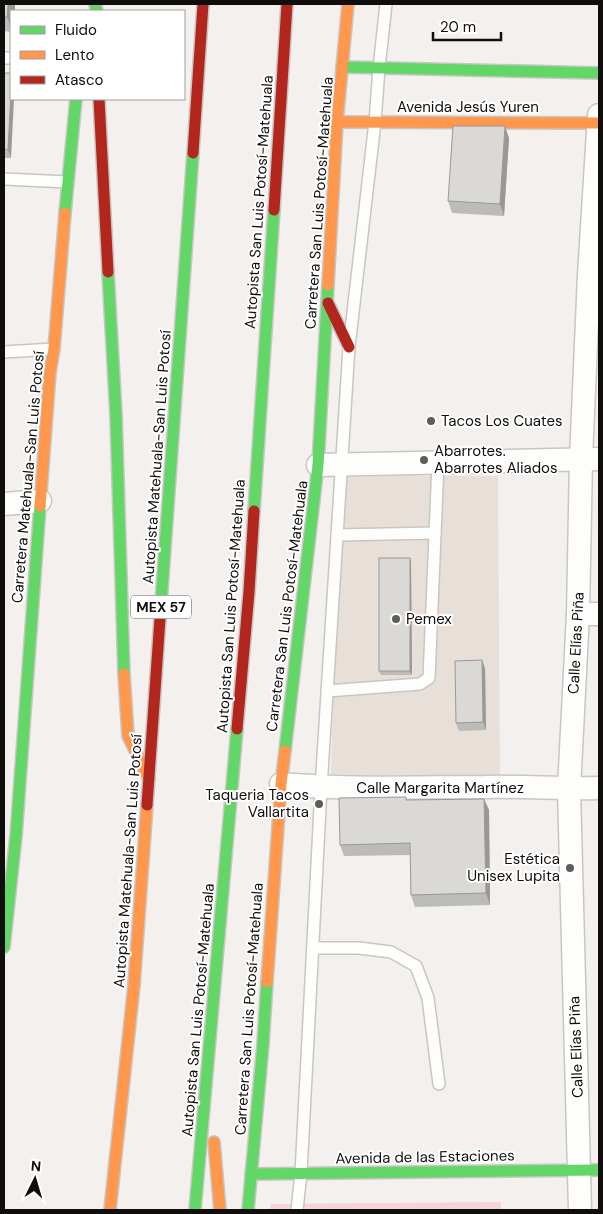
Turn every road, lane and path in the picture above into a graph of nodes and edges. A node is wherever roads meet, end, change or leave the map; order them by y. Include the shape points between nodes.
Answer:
1 (203, 4) edge
2 (287, 4) edge
3 (348, 4) edge
4 (386, 4) edge
5 (342, 67) junction
6 (378, 68) junction
7 (599, 73) edge
8 (76, 100) edge
9 (99, 100) edge
10 (599, 120) edge
11 (337, 122) junction
12 (375, 122) junction
13 (4, 178) edge
14 (68, 182) junction
15 (594, 275) edge
16 (327, 301) junction
17 (349, 346) junction
18 (54, 349) junction
19 (4, 352) edge
20 (590, 459) edge
21 (438, 462) junction
22 (318, 465) junction
23 (341, 465) junction
24 (40, 500) junction
25 (4, 504) edge
26 (435, 533) junction
27 (337, 535) junction
28 (589, 614) edge
29 (327, 691) junction
30 (149, 781) junction
31 (281, 784) junction
32 (321, 788) junction
33 (599, 788) edge
34 (569, 789) junction
35 (10, 837) edge
36 (4, 947) edge
37 (313, 948) junction
38 (208, 1065) junction
39 (439, 1084) dead end
40 (589, 1170) edge
41 (301, 1173) junction
42 (251, 1174) junction
43 (110, 1210) edge
44 (195, 1210) edge
45 (220, 1210) edge
46 (248, 1210) edge
47 (297, 1210) edge
48 (580, 1210) edge

1 - 30 main road, Autopista Matehuala-San Luis Potosí / MEX 57
2 - 38 main road, Autopista San Luis Potosí-Matehuala via 250,582
3 - 5 main road, Carretera San Luis Potosí-Matehuala
4 - 6 lane
5 - 6 main road
5 - 11 main road, Carretera San Luis Potosí-Matehuala
6 - 7 main road
6 - 12 lane
8 - 14 main road, Carretera Matehuala-San Luis Potosí
9 - 30 main road via 116,415 128,736
10 - 12 main road, Avenida Jesús Yuren
10 - 15 street, Calle Elías Piña
11 - 12 main road, Avenida Jesús Yuren
11 - 16 main road, Carretera San Luis Potosí-Matehuala
12 - 17 lane
13 - 14 lane
14 - 18 main road, Carretera Matehuala-San Luis Potosí
15 - 20 street, Calle Elías Piña
16 - 17 main road
16 - 22 main road, Carretera San Luis Potosí-Matehuala
17 - 23 lane
18 - 19 lane
18 - 24 main road, Carretera Matehuala-San Luis Potosí
20 - 21 street
20 - 28 street, Calle Elías Piña
21 - 23 street
21 - 26 lane
22 - 23 street
22 - 31 main road, Carretera San Luis Potosí-Matehuala
23 - 27 lane
24 - 25 street
24 - 35 main road, Carretera Matehuala-San Luis Potosí
26 - 27 lane
26 - 29 lane via 429,678 420,684
27 - 29 lane
28 - 34 street, Calle Elías Piña
29 - 32 lane
30 - 43 main road, Autopista Matehuala-San Luis Potosí / MEX 57 via 134,985
31 - 32 street, Calle Margarita Martínez
31 - 42 main road, Carretera San Luis Potosí-Matehuala
32 - 34 street, Calle Margarita Martínez via 500,786
32 - 37 lane
33 - 34 street, Calle Margarita Martínez
34 - 40 street, Calle Elías Piña
35 - 36 main road, Carretera Matehuala-San Luis Potosí
37 - 39 lane via 391,952 416,966 428,998
37 - 41 lane
38 - 44 main road, Autopista San Luis Potosí-Matehuala
38 - 45 main road
40 - 41 main road, Avenida de las Estaciones
40 - 48 street, Calle Elías Piña
41 - 42 main road, Avenida de las Estaciones
41 - 47 lane
42 - 46 main road, Carretera San Luis Potosí-Matehuala

